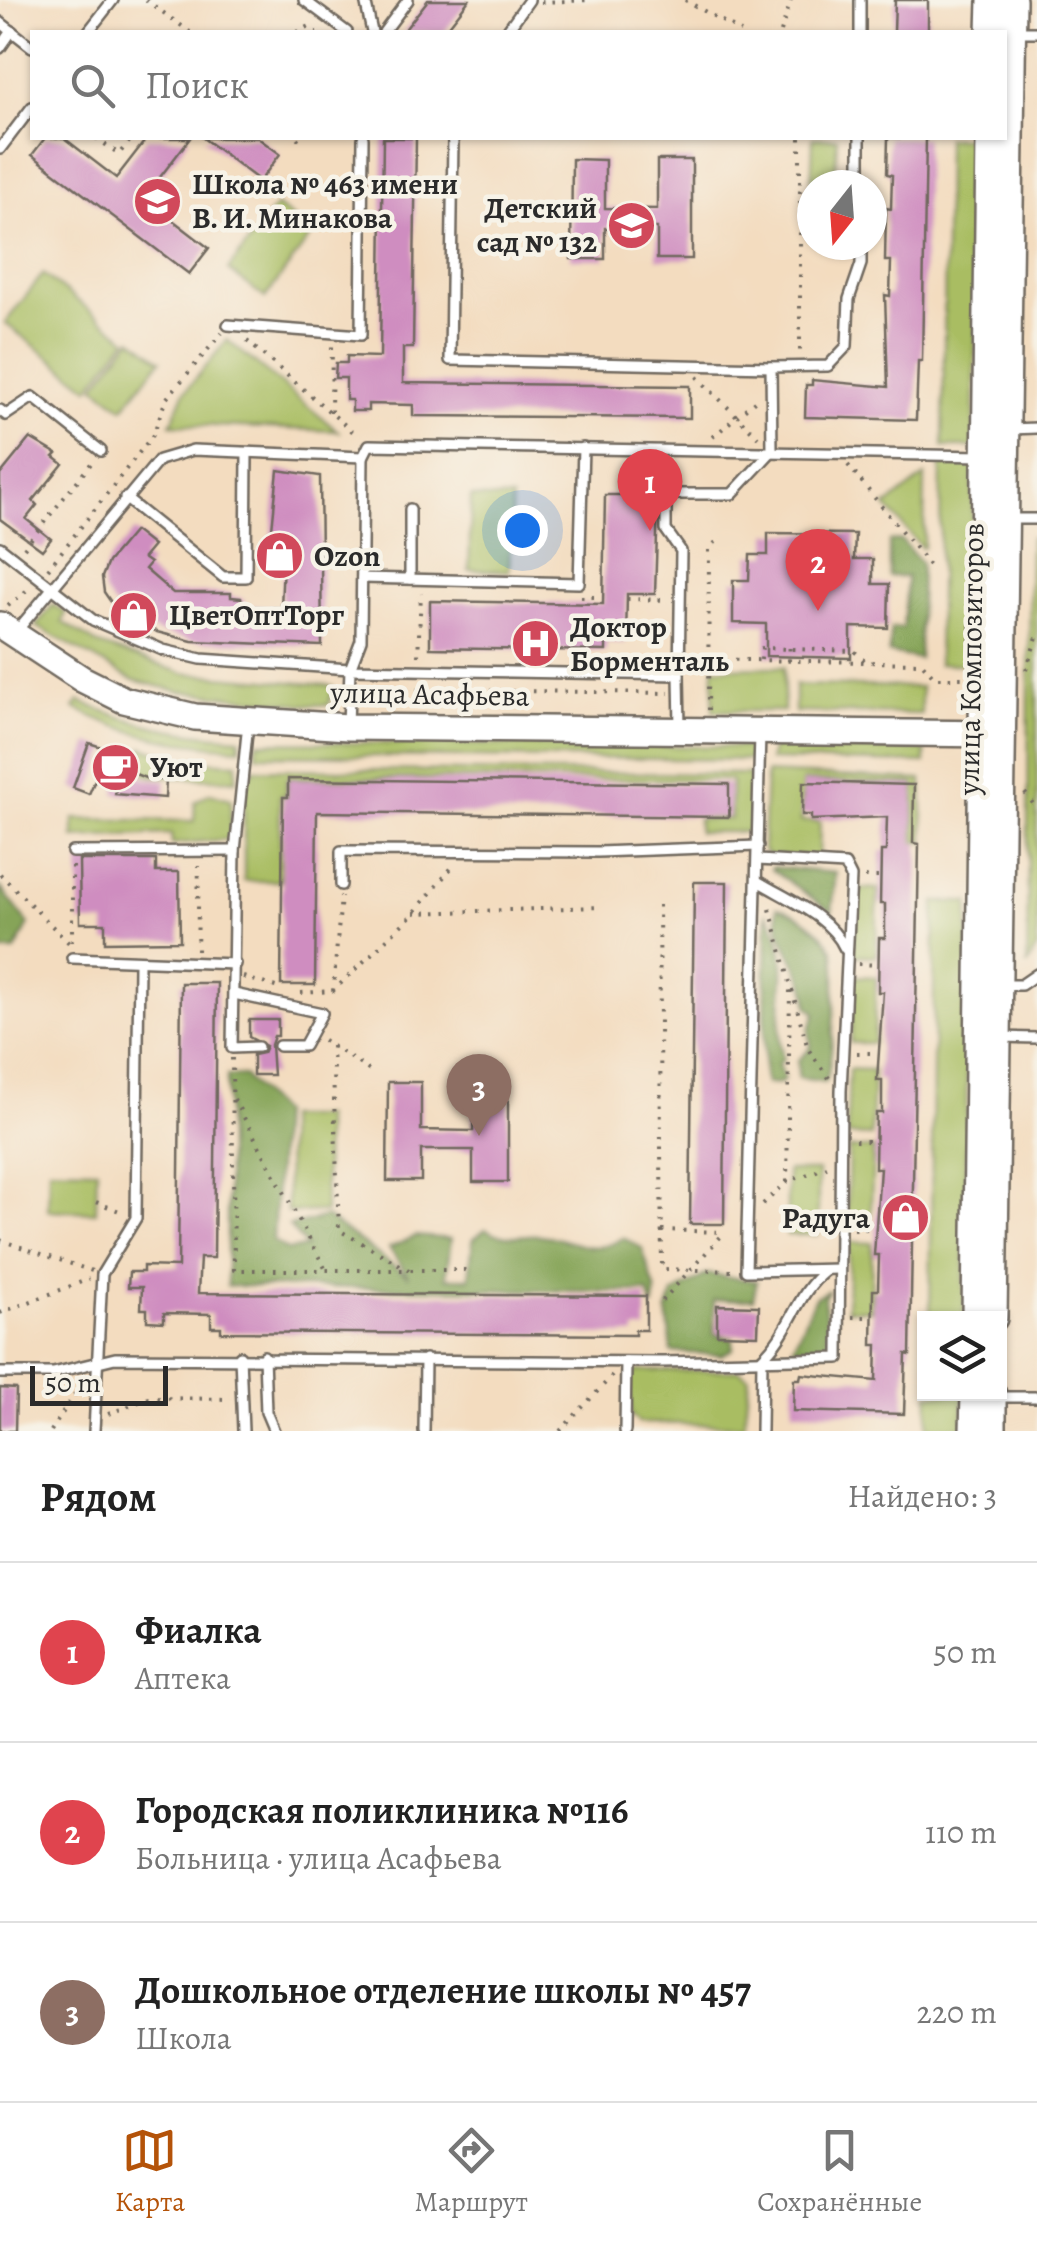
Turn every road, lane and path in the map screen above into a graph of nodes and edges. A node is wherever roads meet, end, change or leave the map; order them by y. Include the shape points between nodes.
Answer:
1 (113, 0) edge
2 (146, 0) edge
3 (304, 0) edge
4 (364, 0) edge
5 (408, 0) edge
6 (592, 0) edge
7 (685, 0) edge
8 (791, 0) edge
9 (860, 0) edge
10 (991, 0) edge
11 (1013, 0) edge
12 (528, 2) edge
13 (0, 22) edge
14 (310, 26) dead end
15 (90, 30) edge
16 (187, 30) edge
17 (301, 30) edge
18 (343, 30) edge
19 (372, 30) edge
20 (386, 30) edge
21 (507, 30) edge
22 (737, 30) edge
23 (781, 30) edge
24 (860, 30) edge
25 (1007, 30) edge
26 (12, 31) junction
27 (1008, 32) edge
28 (30, 45) edge
29 (0, 48) edge
30 (30, 110) edge
31 (99, 140) edge
32 (130, 140) edge
33 (299, 140) edge
34 (363, 140) edge
35 (453, 140) edge
36 (800, 140) edge
37 (860, 140) edge
38 (989, 140) edge
39 (302, 144) dead end
40 (0, 150) edge
41 (860, 170) edge
42 (861, 260) edge
43 (228, 326) junction
44 (332, 334) junction
45 (685, 365) junction
46 (800, 366) junction
47 (771, 367) junction
48 (770, 389) junction
49 (0, 410) edge
50 (330, 412) junction
51 (736, 414) junction
52 (1037, 428) edge
53 (1007, 429) junction
54 (369, 446) junction
55 (584, 448) junction
56 (701, 450) junction
57 (101, 451) joint
58 (772, 451) junction
59 (246, 453) junction
60 (838, 453) junction
61 (996, 456) junction
62 (363, 458) junction
63 (125, 498) junction
64 (410, 508) dead end
65 (995, 519) junction
66 (1037, 519) edge
67 (719, 538) dead end
68 (0, 547) edge
69 (15, 560) junction
70 (934, 570) dead end
71 (362, 578) junction
72 (40, 579) junction
73 (410, 579) junction
74 (51, 589) junction
75 (438, 593) dead end
76 (573, 596) dead end
77 (604, 597) dead end
78 (626, 599) dead end
79 (680, 600) junction
80 (5, 626) edge
81 (1037, 637) edge
82 (790, 640) dead end
83 (790, 649) junction
84 (838, 650) junction
85 (418, 654) dead end
86 (679, 659) junction
87 (708, 660) junction
88 (761, 660) junction
89 (789, 661) junction
90 (837, 662) junction
91 (866, 662) junction
92 (350, 670) junction
93 (678, 675) junction
94 (971, 678) dead end
95 (1022, 679) dead end
96 (349, 688) junction
97 (679, 693) junction
98 (708, 712) dead end
99 (248, 720) junction
100 (348, 727) junction
101 (680, 731) junction
102 (760, 731) junction
103 (992, 734) junction
104 (1021, 788) dead end
105 (1037, 809) edge
106 (758, 846) junction
107 (199, 851) junction
108 (235, 851) junction
109 (466, 851) junction
110 (72, 852) joint
111 (758, 860) junction
112 (0, 874) edge
113 (759, 882) junction
114 (341, 885) joint
115 (659, 906) dead end
116 (601, 907) dead end
117 (414, 913) junction
118 (72, 952) junction
119 (846, 952) junction
120 (139, 963) junction
121 (197, 963) junction
122 (235, 969) junction
123 (1037, 974) edge
124 (790, 980) junction
125 (989, 984) junction
126 (333, 990) junction
127 (234, 994) junction
128 (312, 1033) junction
129 (998, 1038) junction
130 (1037, 1038) edge
131 (279, 1046) dead end
132 (332, 1046) junction
133 (232, 1048) junction
134 (258, 1048) dead end
135 (843, 1053) junction
136 (877, 1053) dead end
137 (373, 1073) dead end
138 (842, 1092) junction
139 (233, 1097) junction
140 (842, 1140) junction
141 (876, 1141) dead end
142 (841, 1163) junction
143 (787, 1182) junction
144 (96, 1202) dead end
145 (136, 1218) junction
146 (748, 1218) junction
147 (842, 1228) junction
148 (874, 1229) dead end
149 (662, 1230) junction
150 (725, 1232) junction
151 (747, 1233) junction
152 (0, 1240) edge
153 (827, 1269) junction
154 (839, 1269) junction
155 (326, 1270) junction
156 (410, 1270) junction
157 (467, 1270) dead end
158 (688, 1270) junction
159 (746, 1271) junction
160 (102, 1274) junction
161 (662, 1301) dead end
162 (975, 1311) edge
163 (994, 1311) edge
164 (0, 1314) edge
165 (839, 1317) junction
166 (872, 1317) dead end
167 (240, 1356) junction
168 (264, 1356) junction
169 (425, 1358) junction
170 (762, 1358) junction
171 (626, 1362) junction
172 (94, 1366) junction
173 (0, 1373) edge
174 (1007, 1396) edge
175 (1037, 1397) edge
176 (232, 1399) dead end
177 (982, 1401) edge
178 (986, 1401) edge
179 (104, 1416) dead end
180 (50, 1431) edge
181 (94, 1431) edge
182 (243, 1431) edge
183 (274, 1431) edge
184 (424, 1431) edge
185 (560, 1431) edge
186 (625, 1431) edge
187 (761, 1431) edge
188 (973, 1431) edge
189 (993, 1431) edge

1 - 15 lane
2 - 16 path
3 - 18 lane
4 - 19 lane
5 - 20 lane
6 - 12 path
7 - 22 path
8 - 23 path
9 - 24 lane
10 - 25 street, улица Композиторов
11 - 27 street, улица Композиторов
12 - 21 lane
13 - 26 lane
14 - 17 path
26 - 28 lane
26 - 29 lane
27 - 53 street, улица Композиторов
30 - 40 lane
31 - 32 path via 119,154
33 - 39 path
34 - 44 lane via 361,335
35 - 45 lane via 450,360
36 - 46 path
37 - 41 lane
38 - 61 street, улица Композиторов
42 - 46 lane via 849,299 847,346 828,366
43 - 44 lane
43 - 50 path
43 - 72 path via 166,399 154,435
44 - 50 path
45 - 47 lane
45 - 51 path
46 - 47 lane
47 - 48 lane
48 - 51 path
48 - 58 lane
49 - 57 lane via 6,415 34,397
50 - 54 path
51 - 56 path
51 - 58 path
52 - 53 lane
53 - 61 street, улица Композиторов
54 - 55 lane
54 - 62 lane
55 - 56 lane
55 - 73 lane via 579,583
56 - 58 lane
57 - 69 path
58 - 60 lane
58 - 79 lane via 732,494 666,494 666,530 681,551
59 - 62 lane
59 - 63 lane via 193,450 159,460
59 - 63 lane via 246,577 223,577
60 - 61 lane
60 - 70 path
61 - 65 street, улица Композиторов
62 - 71 lane
63 - 74 lane
64 - 73 lane
65 - 66 lane
65 - 103 street, улица Композиторов
67 - 87 path via 709,550
68 - 69 lane
69 - 72 lane
71 - 73 lane
71 - 92 lane via 361,640
72 - 74 lane
72 - 80 path
74 - 80 lane
74 - 92 lane via 93,620 162,650
75 - 85 path via 419,592
76 - 77 path
78 - 79 path
79 - 86 lane
80 - 99 street, улица Асафьева via 124,700 195,717
81 - 95 path
82 - 83 path
83 - 84 path
83 - 88 path via 762,648
83 - 89 path
84 - 90 path
84 - 91 path via 854,651
86 - 87 path
86 - 93 lane
87 - 88 path
87 - 98 path
88 - 89 path
89 - 90 path
90 - 91 path
91 - 94 path via 922,663 935,678
92 - 93 lane
92 - 96 lane
93 - 97 lane
96 - 97 path
96 - 100 lane
97 - 101 lane
99 - 100 street, улица Асафьева
99 - 108 lane
100 - 101 street, улица Асафьева
101 - 102 street, улица Асафьева
102 - 103 street, улица Асафьева
102 - 106 lane
103 - 125 street, улица Композиторов
104 - 105 path
106 - 109 lane
106 - 111 lane
107 - 108 lane
107 - 110 lane
107 - 121 path
108 - 122 lane
109 - 114 lane via 341,850
109 - 117 path
110 - 118 path
111 - 113 lane
111 - 119 lane via 845,865 851,877
112 - 118 path
113 - 119 lane via 816,916 839,935
113 - 124 path
113 - 146 lane
114 - 126 path
115 - 149 path
116 - 117 path
117 - 126 path
118 - 120 lane
119 - 135 lane
120 - 121 lane
120 - 145 lane
121 - 122 lane
122 - 126 path via 296,994
122 - 127 lane
123 - 125 lane via 1020,985
124 - 138 path via 808,1049
124 - 143 path
125 - 129 street, улица Композиторов
125 - 162 street, улица Композиторов
127 - 128 lane via 322,1013
127 - 133 lane
128 - 131 lane via 304,1046
128 - 132 path
129 - 130 lane
129 - 163 street, улица Композиторов
132 - 137 path
132 - 156 path via 339,1230
133 - 134 lane
133 - 139 path
135 - 136 path
135 - 138 lane
138 - 140 lane
139 - 155 path
139 - 155 path via 234,1270
140 - 141 path
140 - 142 lane
142 - 143 path
142 - 147 lane
143 - 146 path
144 - 145 path
145 - 160 lane
146 - 151 lane
147 - 148 path
147 - 154 lane
149 - 150 path
149 - 158 path via 662,1269
150 - 151 path
150 - 158 path
151 - 159 lane
152 - 160 path
153 - 154 lane
153 - 159 lane
153 - 170 lane via 810,1283 780,1342
154 - 165 lane
155 - 156 path
156 - 157 path
158 - 159 path
158 - 161 path
160 - 164 path
160 - 172 lane
165 - 166 path
165 - 170 lane via 839,1358
167 - 168 lane
167 - 172 lane via 115,1358
167 - 182 lane
168 - 169 lane
168 - 183 lane via 266,1412
169 - 171 lane
169 - 184 lane
170 - 171 lane
170 - 187 lane
171 - 185 path
171 - 186 lane
172 - 173 lane
172 - 180 path
172 - 181 lane
174 - 175 lane
176 - 179 path via 149,1398
177 - 188 street
178 - 189 street

